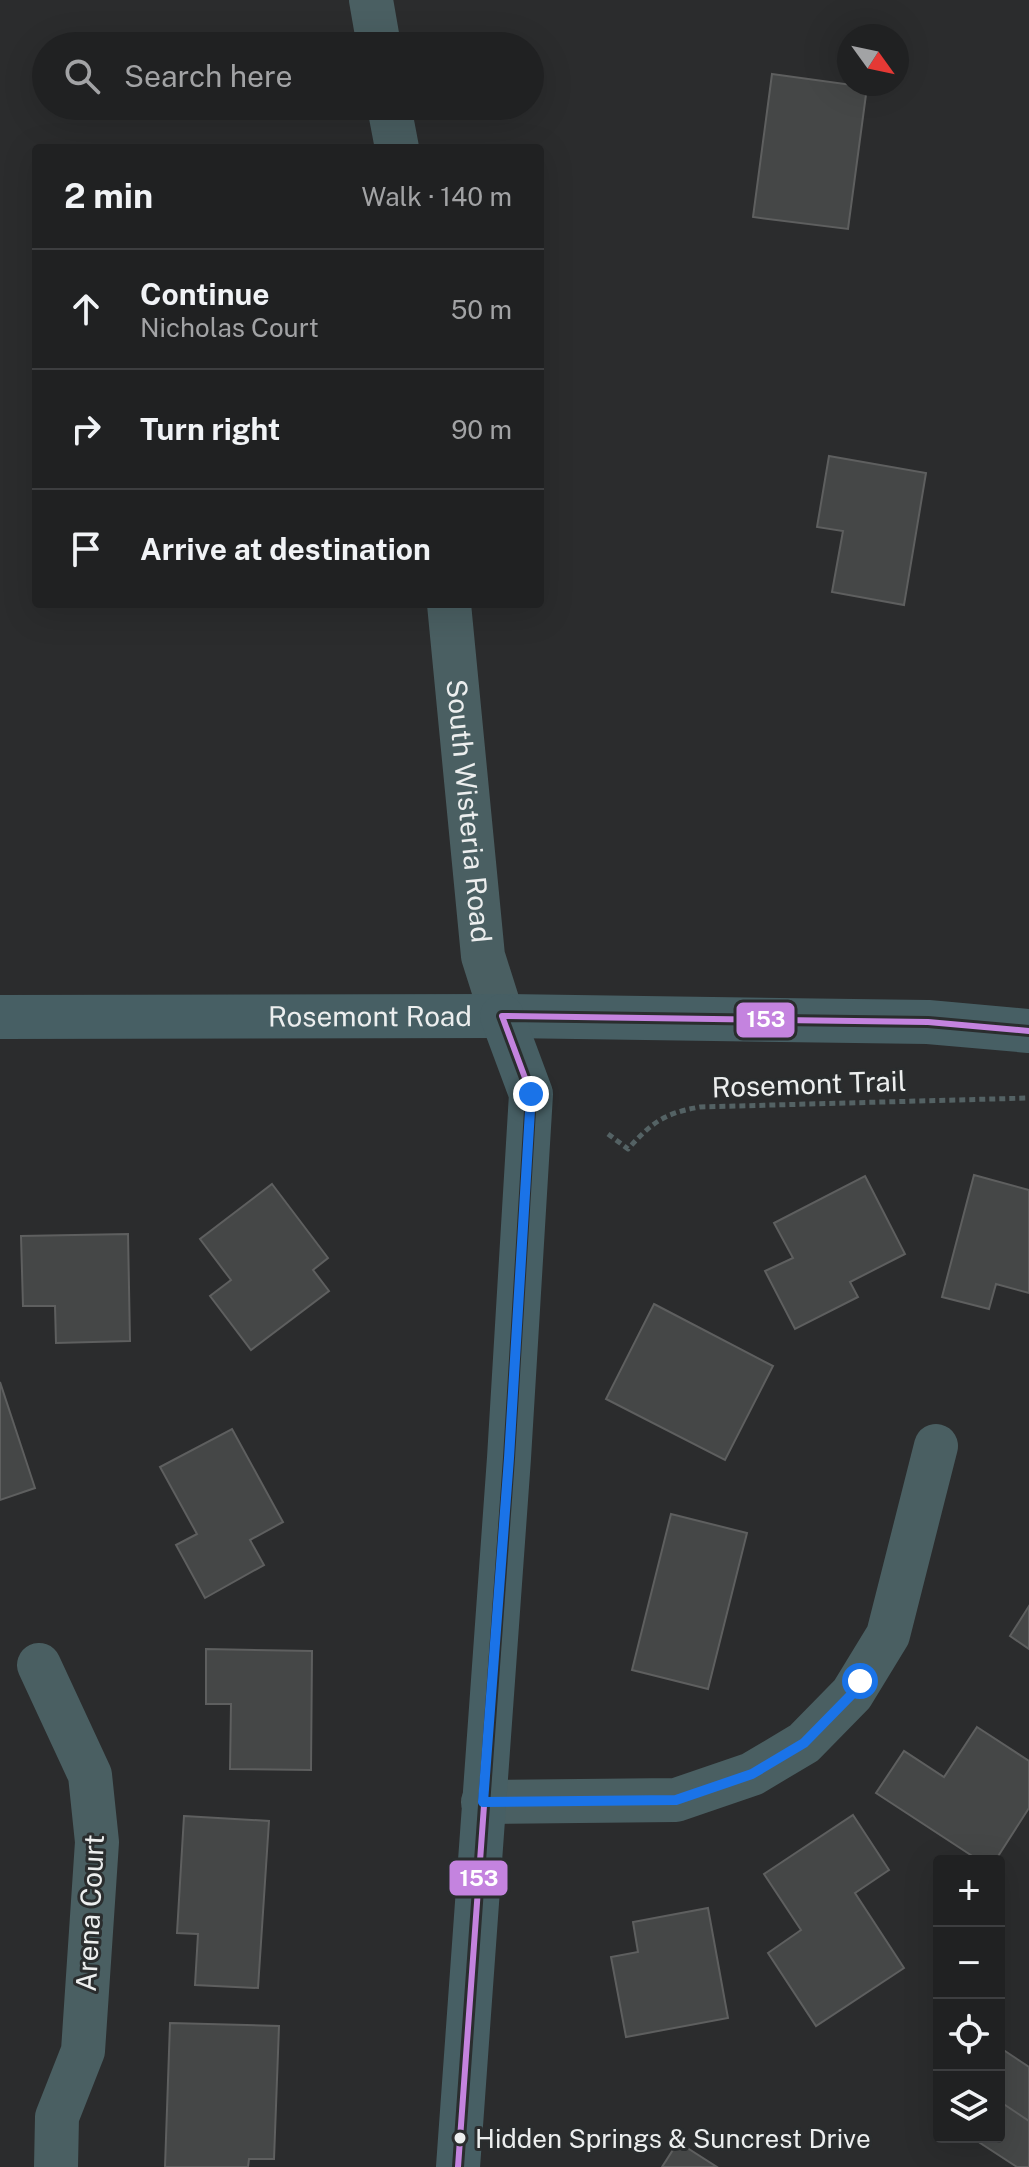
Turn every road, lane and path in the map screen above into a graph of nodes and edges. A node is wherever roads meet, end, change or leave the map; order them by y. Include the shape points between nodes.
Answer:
1 (371, 0) edge
2 (377, 32) edge
3 (392, 120) edge
4 (396, 144) edge
5 (449, 608) edge
6 (502, 1016) junction
7 (0, 1017) edge
8 (1029, 1031) edge
9 (1029, 1098) edge
10 (608, 1134) dead end
11 (936, 1446) dead end
12 (39, 1665) dead end
13 (483, 1802) junction
14 (56, 2167) edge
15 (458, 2167) edge

1 - 2 street
3 - 4 street
5 - 6 street, South Wisteria Road via 483,956
6 - 7 main road, Rosemont Road
6 - 8 main road, Rosemont Road via 928,1022
6 - 13 main road via 531,1094
9 - 10 path, Rosemont Trail via 700,1107 671,1112 628,1149
11 - 13 street via 888,1635 852,1694 804,1743 752,1774 676,1800
12 - 14 street, Arena Court via 90,1775 97,1842 83,2051 57,2117
13 - 15 main road

